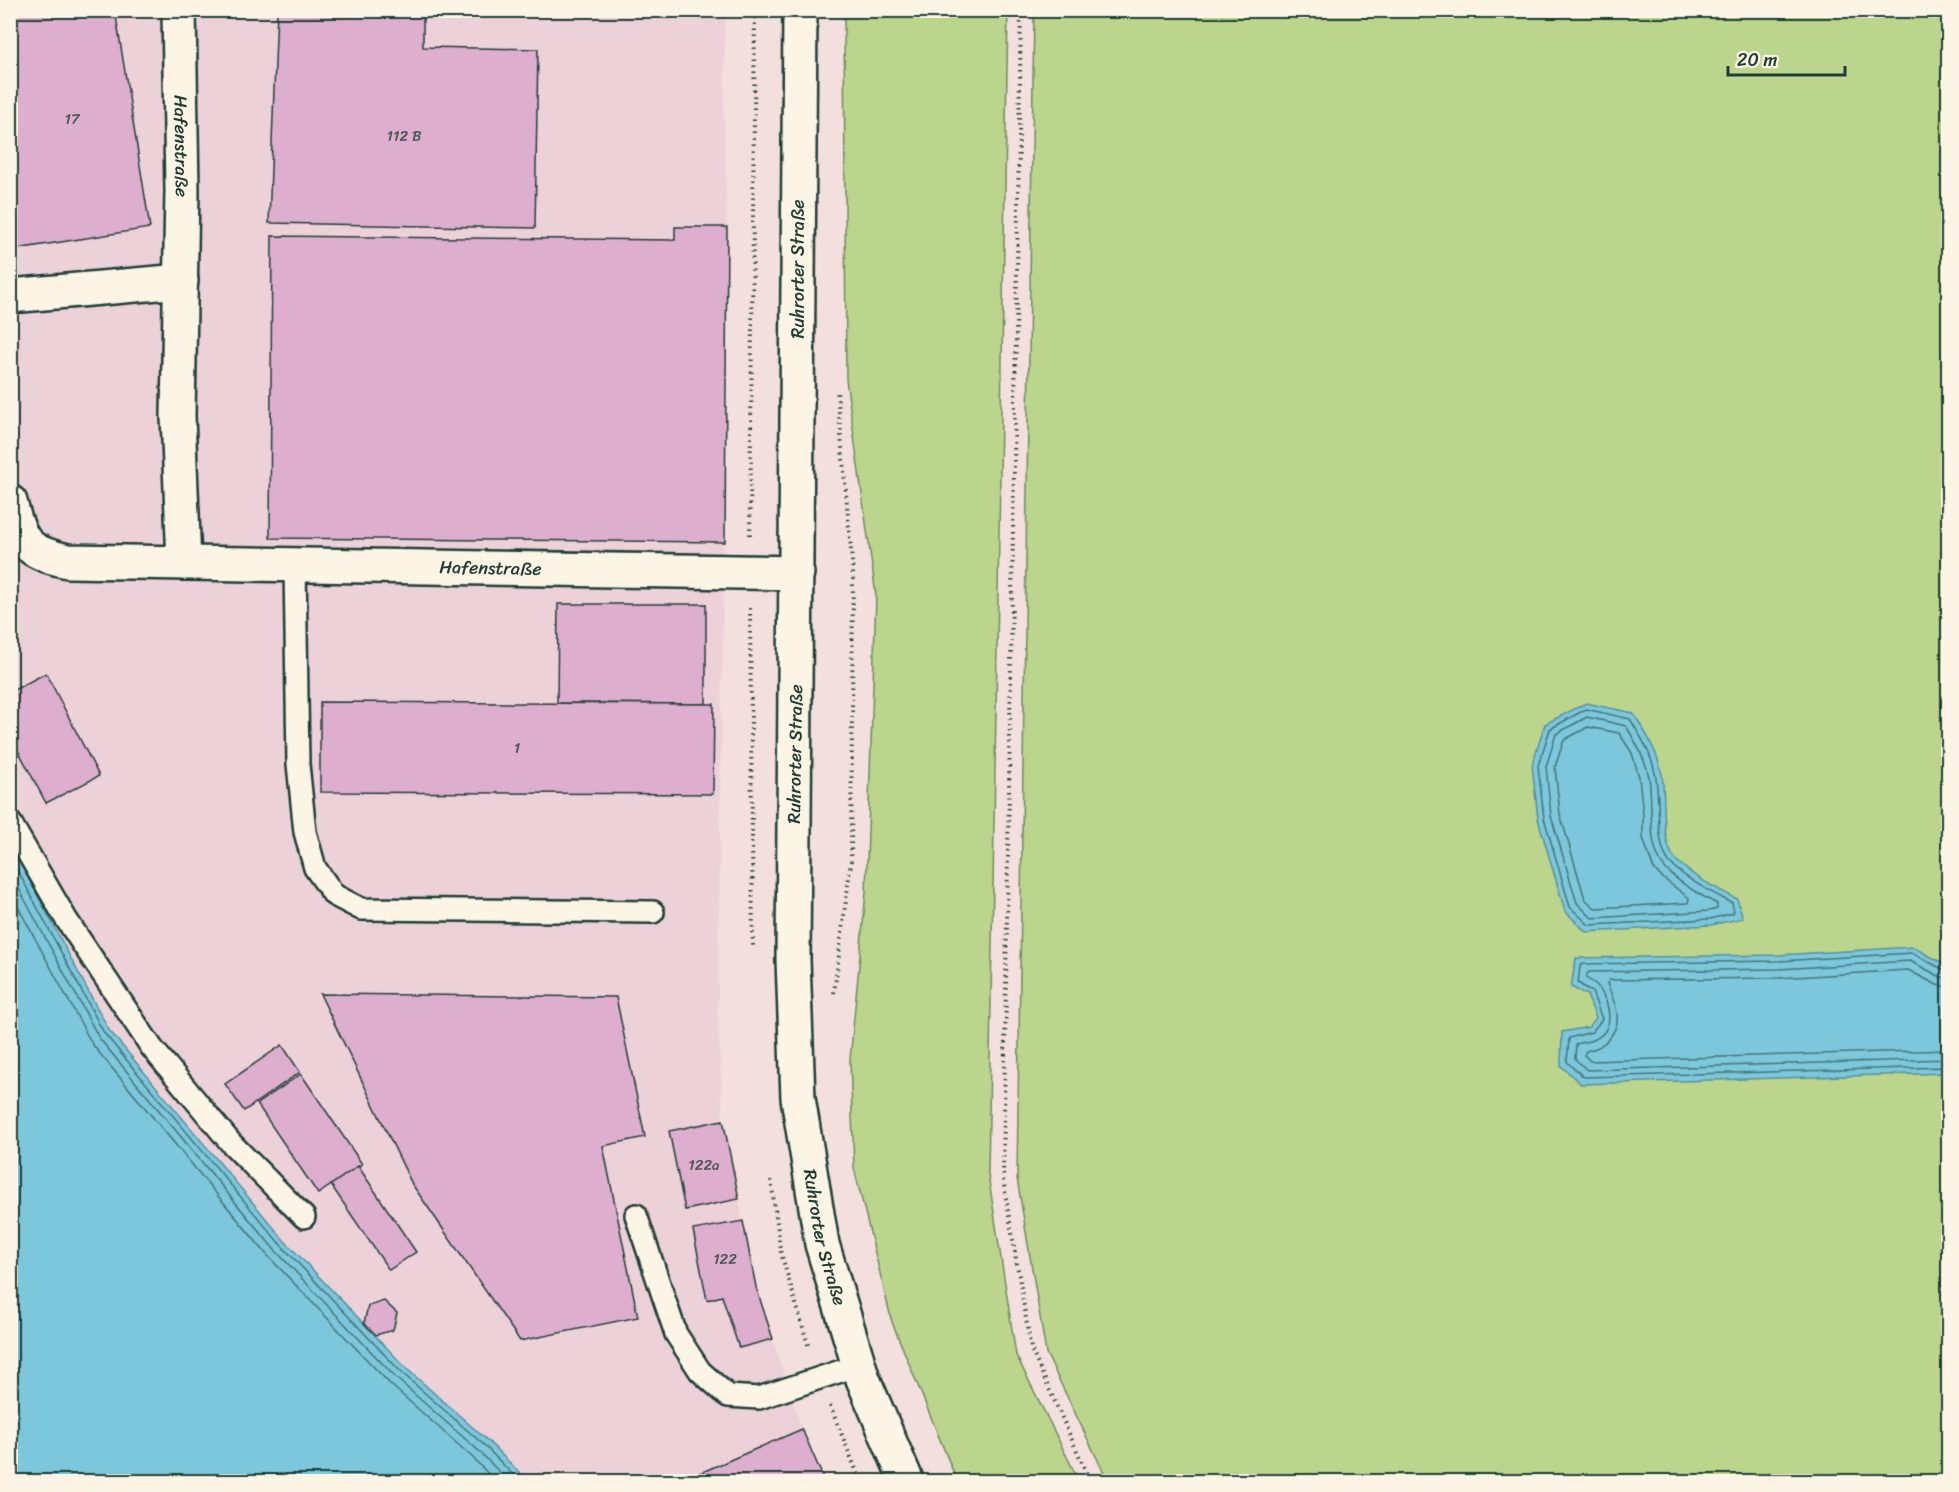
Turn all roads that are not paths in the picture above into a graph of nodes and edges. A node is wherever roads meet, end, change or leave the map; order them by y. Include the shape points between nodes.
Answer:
1 (179, 10) edge
2 (800, 10) edge
3 (181, 281) junction
4 (10, 296) edge
5 (10, 502) edge
6 (184, 563) junction
7 (295, 565) junction
8 (797, 573) junction
9 (10, 822) edge
10 (653, 912) dead end
11 (636, 1215) dead end
12 (304, 1217) dead end
13 (859, 1365) junction
14 (907, 1482) edge

1 - 3 street, Hafenstraße
2 - 8 street, Ruhrorter Straße
3 - 4 street
3 - 6 street, Hafenstraße via 178,416
5 - 6 street, Hafenstraße via 25,542 43,555 68,561
6 - 7 street, Hafenstraße
7 - 8 street, Hafenstraße
7 - 10 lane via 298,765 304,821 315,868 334,895 361,909
8 - 13 street, Ruhrorter Straße via 793,960 798,1098 822,1244
9 - 12 lane via 66,919 152,1048 231,1143
11 - 13 lane via 676,1334 700,1371 728,1396 759,1398
13 - 14 street, Ruhrorter Straße

